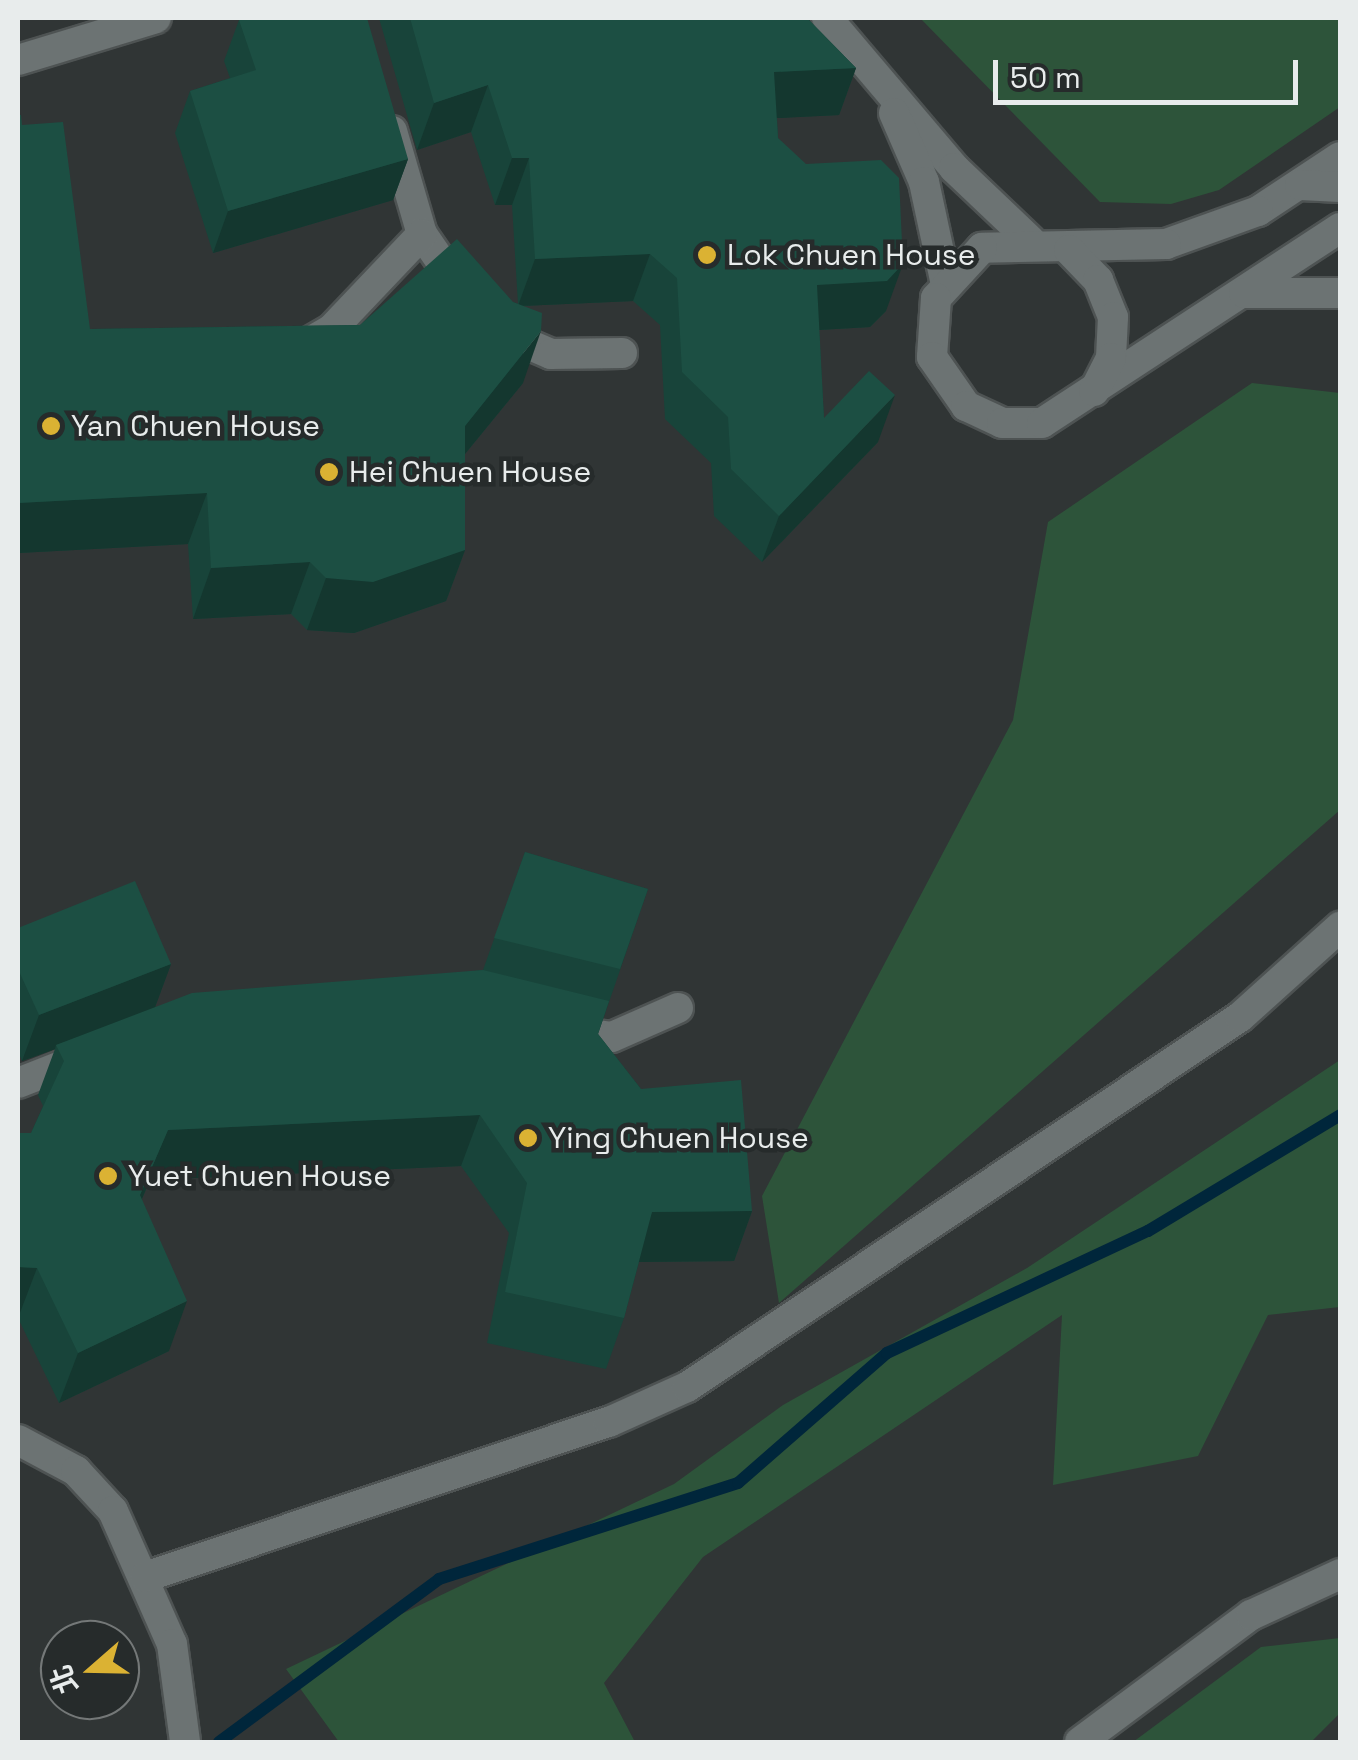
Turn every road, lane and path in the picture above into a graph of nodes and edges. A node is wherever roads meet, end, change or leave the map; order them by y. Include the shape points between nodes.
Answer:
1 (156, 18) edge
2 (827, 18) edge
3 (18, 60) edge
4 (882, 82) junction
5 (386, 108) edge
6 (1340, 157) edge
7 (1300, 185) junction
8 (1340, 187) edge
9 (1340, 228) edge
10 (422, 234) junction
11 (1030, 240) junction
12 (1068, 250) junction
13 (946, 280) junction
14 (1244, 293) junction
15 (1340, 293) edge
16 (622, 353) dead end
17 (265, 357) edge
18 (1092, 393) junction
19 (1340, 927) edge
20 (678, 1008) dead end
21 (539, 1024) edge
22 (121, 1042) edge
23 (18, 1083) edge
24 (18, 1440) edge
25 (1340, 1574) edge
26 (145, 1577) junction
27 (185, 1742) edge
28 (1080, 1742) edge

1 - 3 street
2 - 4 street
4 - 11 street
4 - 13 street via 924,182
5 - 10 street
6 - 7 street
7 - 8 street
7 - 12 street via 1214,230
9 - 14 street
10 - 16 street via 508,340 551,354
10 - 17 street via 331,330
11 - 12 street
11 - 13 street via 982,248
12 - 18 street via 1098,280 1113,317 1111,358
13 - 18 street via 931,317 932,357 966,406 1022,426 1061,416
14 - 15 street
14 - 18 street
19 - 26 street via 1240,1017 687,1386 609,1422
20 - 21 street via 612,1038
22 - 23 street
24 - 26 street via 95,1489
25 - 28 street via 1251,1616
26 - 27 street via 172,1644

